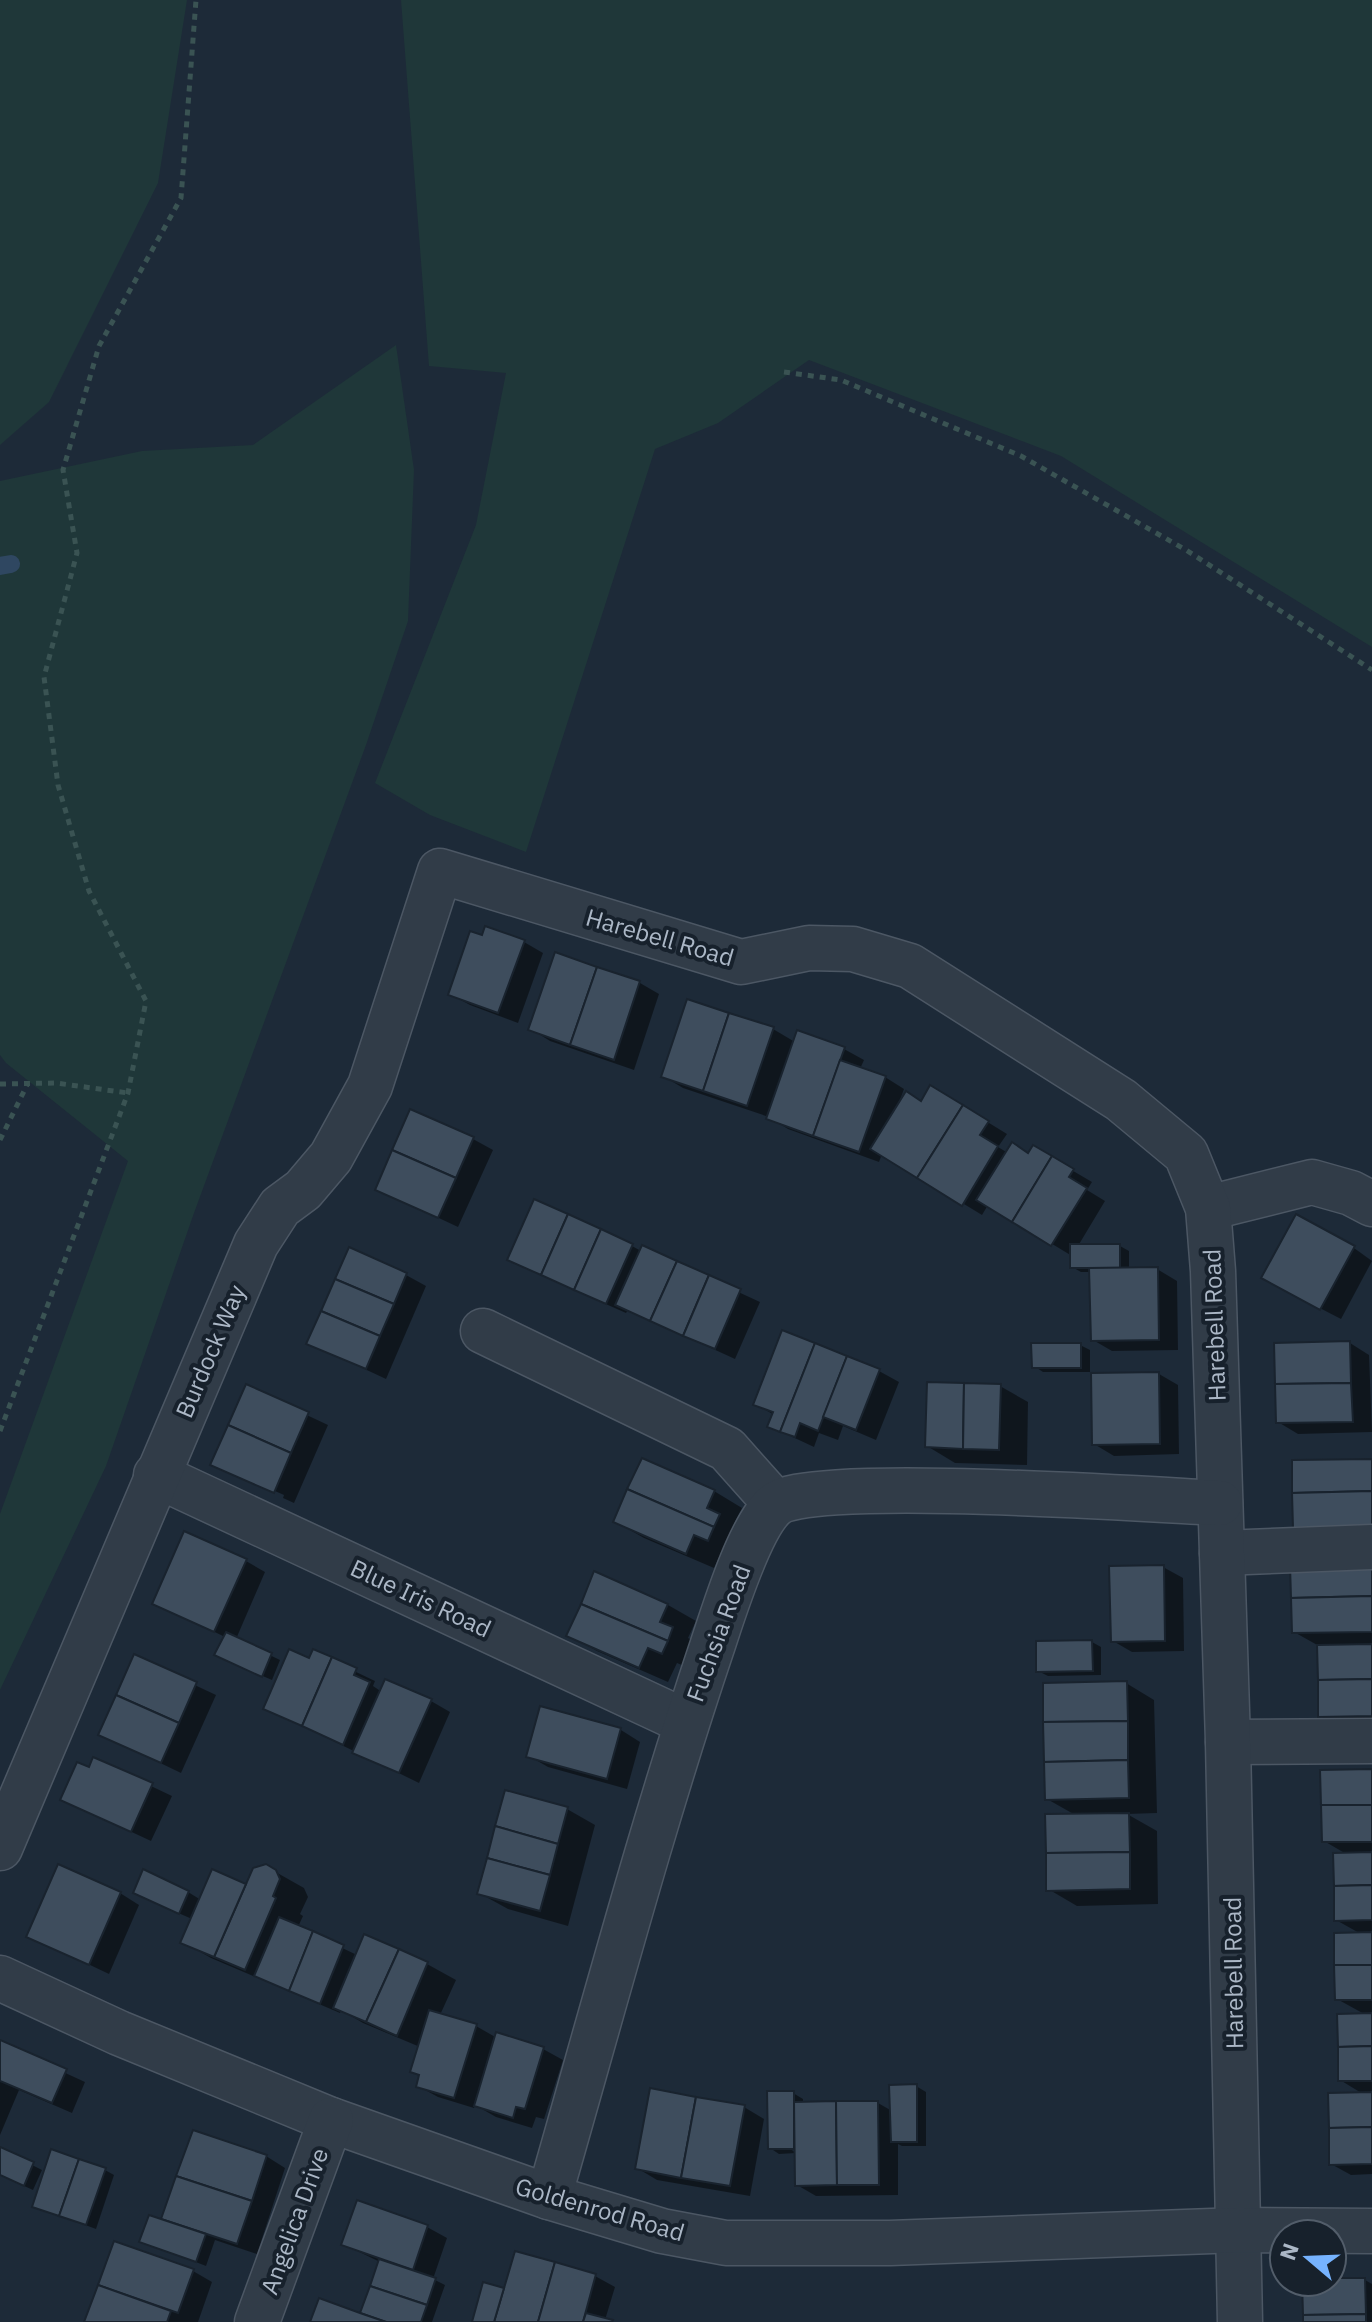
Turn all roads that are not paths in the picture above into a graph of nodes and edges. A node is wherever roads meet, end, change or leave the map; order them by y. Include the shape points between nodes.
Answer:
1 (440, 871) joint
2 (1372, 1204) edge
3 (1208, 1208) junction
4 (483, 1331) dead end
5 (156, 1475) junction
6 (1220, 1503) junction
7 (776, 1504) junction
8 (1372, 1547) edge
9 (1222, 1553) junction
10 (686, 1722) junction
11 (1372, 1741) edge
12 (1228, 1742) junction
13 (0, 1848) edge
14 (0, 1978) edge
15 (331, 2120) junction
16 (549, 2197) junction
17 (1239, 2230) junction
18 (1372, 2231) edge
19 (257, 2322) edge
20 (1240, 2322) edge

1 - 3 street, Harebell Road via 741,962 809,948 853,949 910,966 1121,1100 1186,1154
1 - 5 street, Burdock Way via 370,1086 331,1157 280,1207 256,1244
2 - 3 street via 1312,1182
3 - 6 street, Harebell Road
4 - 7 street via 727,1449
5 - 10 street, Blue Iris Road
5 - 13 street, Burdock Way
6 - 7 street via 898,1490 796,1496
6 - 9 street, Harebell Road
7 - 10 street, Fuchsia Road via 735,1578
8 - 9 street
9 - 12 street, Harebell Road
10 - 16 street, Fuchsia Road
11 - 12 street
12 - 17 street, Harebell Road
14 - 15 street, Goldenrod Road
15 - 16 street, Goldenrod Road
15 - 19 street, Angelica Drive
16 - 17 street, Goldenrod Road via 662,2231 726,2243 890,2243
17 - 18 street, Goldenrod Road
17 - 20 street, Harebell Road

